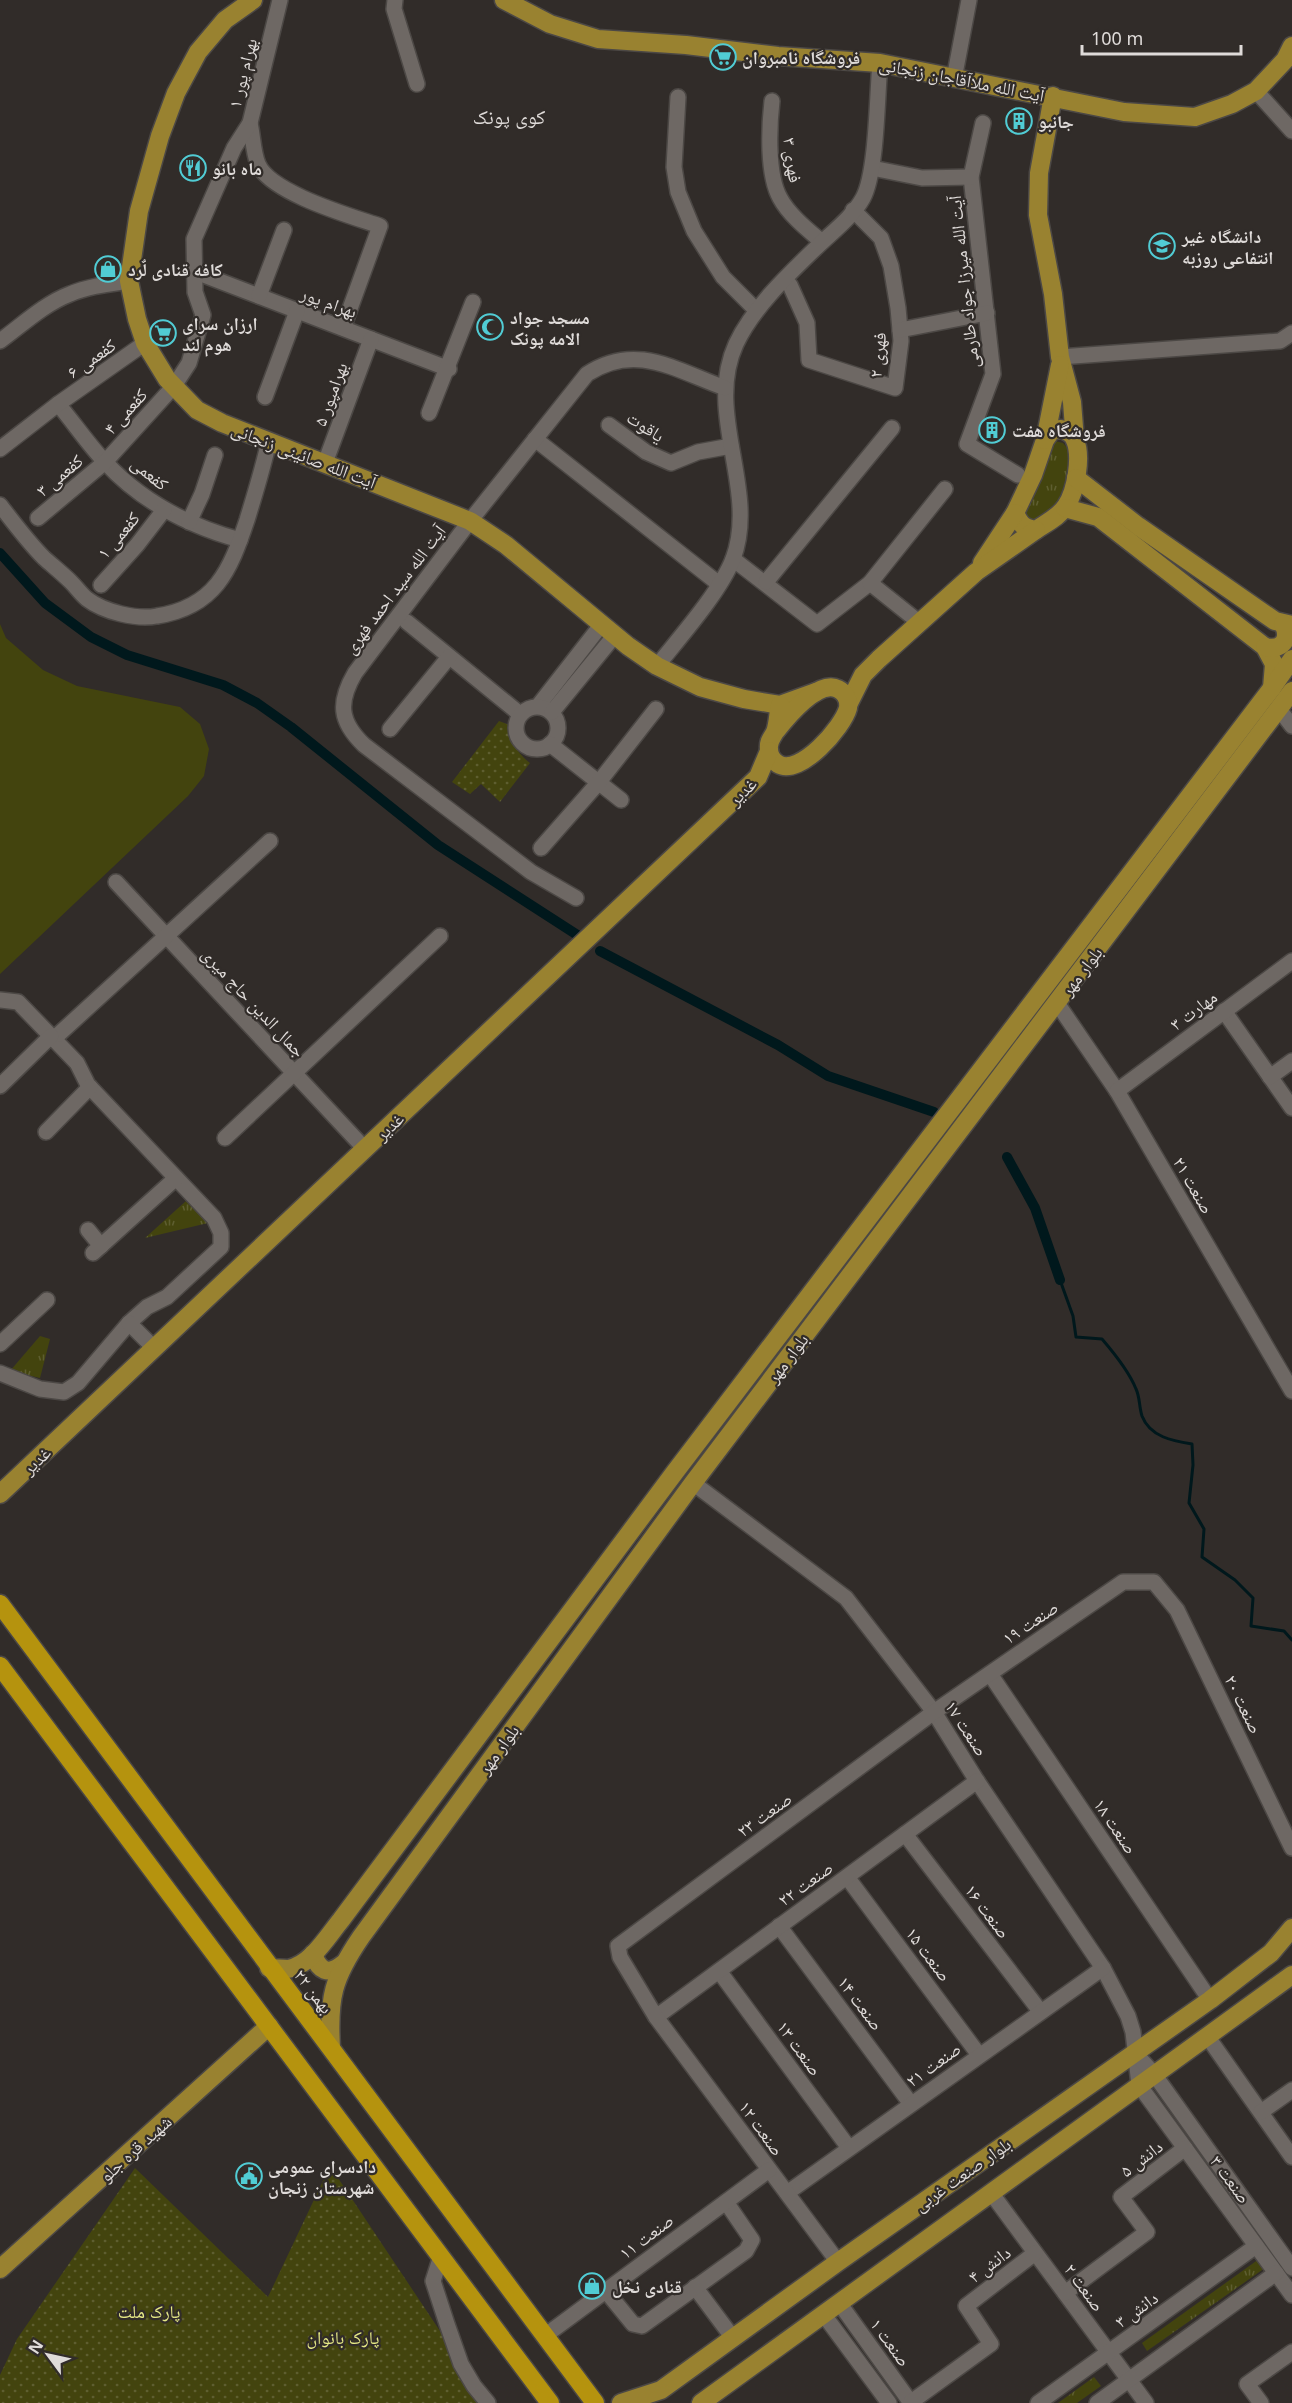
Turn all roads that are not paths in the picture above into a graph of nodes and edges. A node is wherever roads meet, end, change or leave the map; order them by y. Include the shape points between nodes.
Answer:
1 (253, 0) edge
2 (280, 0) edge
3 (395, 0) edge
4 (504, 0) edge
5 (969, 0) edge
6 (1292, 46) edge
7 (880, 63) junction
8 (954, 79) junction
9 (417, 84) dead end
10 (1256, 91) junction
11 (1053, 96) junction
12 (678, 98) dead end
13 (772, 101) dead end
14 (250, 123) junction
15 (983, 123) dead end
16 (1292, 131) edge
17 (872, 168) junction
18 (971, 177) junction
19 (853, 210) junction
20 (284, 230) dead end
21 (822, 243) junction
22 (196, 272) junction
23 (129, 281) junction
24 (790, 285) dead end
25 (259, 296) junction
26 (473, 302) dead end
27 (756, 310) junction
28 (297, 311) junction
29 (987, 314) junction
30 (343, 328) junction
31 (900, 330) junction
32 (1292, 333) edge
33 (371, 339) junction
34 (0, 341) edge
35 (145, 343) junction
36 (1060, 360) junction
37 (448, 369) junction
38 (174, 386) junction
39 (724, 388) junction
40 (265, 397) dead end
41 (58, 404) junction
42 (429, 413) dead end
43 (609, 425) dead end
44 (892, 428) dead end
45 (535, 439) junction
46 (1045, 440) junction
47 (1076, 440) junction
48 (269, 441) junction
49 (731, 446) junction
50 (0, 449) edge
51 (215, 454) dead end
52 (105, 462) junction
53 (325, 463) junction
54 (1018, 475) dead end
55 (1076, 478) junction
56 (945, 489) dead end
57 (0, 505) edge
58 (1065, 508) junction
59 (164, 510) junction
60 (1015, 513) junction
61 (38, 518) dead end
62 (470, 521) junction
63 (189, 522) junction
64 (1036, 530) junction
65 (240, 540) junction
66 (733, 559) junction
67 (976, 572) junction
68 (766, 582) junction
69 (870, 583) junction
70 (719, 584) junction
71 (101, 585) dead end
72 (408, 622) dead end
73 (920, 623) junction
74 (1287, 624) edge
75 (609, 629) junction
76 (1265, 647) junction
77 (449, 657) junction
78 (1292, 659) edge
79 (657, 666) junction
80 (863, 675) junction
81 (835, 687) junction
82 (1272, 688) junction
83 (816, 692) junction
84 (1292, 692) edge
85 (849, 703) junction
86 (780, 705) junction
87 (545, 709) junction
88 (656, 709) dead end
89 (1279, 709) junction
90 (520, 714) junction
91 (1292, 726) edge
92 (390, 729) dead end
93 (776, 731) junction
94 (550, 744) junction
95 (769, 751) junction
96 (782, 766) junction
97 (758, 777) junction
98 (599, 782) junction
99 (621, 800) dead end
100 (270, 841) dead end
101 (541, 848) dead end
102 (116, 882) dead end
103 (576, 898) dead end
104 (166, 936) junction
105 (440, 936) dead end
106 (1292, 962) edge
107 (0, 1000) edge
108 (1057, 1003) junction
109 (1224, 1011) junction
110 (55, 1035) junction
111 (1292, 1061) edge
112 (294, 1073) junction
113 (1270, 1077) junction
114 (0, 1086) edge
115 (90, 1087) junction
116 (1117, 1091) junction
117 (1292, 1108) edge
118 (46, 1132) dead end
119 (225, 1137) dead end
120 (924, 1144) junction
121 (365, 1149) junction
122 (940, 1157) junction
123 (176, 1178) junction
124 (88, 1230) dead end
125 (47, 1300) dead end
126 (129, 1323) junction
127 (0, 1344) edge
128 (154, 1348) junction
129 (0, 1373) edge
130 (1292, 1391) edge
131 (693, 1483) junction
132 (0, 1494) edge
133 (1154, 1582) joint
134 (0, 1604) edge
135 (0, 1666) edge
136 (990, 1674) junction
137 (934, 1712) junction
138 (977, 1781) junction
139 (905, 1834) junction
140 (1292, 1848) edge
141 (847, 1876) junction
142 (779, 1926) junction
143 (1292, 1928) edge
144 (618, 1946) joint
145 (313, 1954) junction
146 (343, 1964) junction
147 (269, 1968) junction
148 (1103, 1968) junction
149 (719, 1971) junction
150 (1292, 1975) edge
151 (1210, 2000) junction
152 (1040, 2011) junction
153 (656, 2017) junction
154 (269, 2026) junction
155 (1207, 2036) junction
156 (331, 2047) junction
157 (1135, 2053) junction
158 (979, 2055) junction
159 (1154, 2074) junction
160 (1139, 2085) junction
161 (1292, 2090) edge
162 (911, 2104) junction
163 (1261, 2112) junction
164 (849, 2148) junction
165 (1185, 2148) junction
166 (1292, 2157) edge
167 (769, 2170) junction
168 (787, 2193) junction
169 (992, 2194) junction
170 (726, 2202) junction
171 (1256, 2246) junction
172 (1035, 2253) junction
173 (441, 2256) junction
174 (837, 2262) junction
175 (1292, 2268) edge
176 (0, 2269) edge
177 (1276, 2273) junction
178 (695, 2287) junction
179 (606, 2290) junction
180 (1065, 2293) junction
181 (1292, 2295) edge
182 (840, 2304) junction
183 (824, 2315) junction
184 (546, 2335) junction
185 (732, 2338) junction
186 (1109, 2352) junction
187 (1292, 2352) edge
188 (1129, 2380) junction
189 (658, 2397) edge
190 (488, 2403) edge
191 (550, 2403) edge
192 (596, 2403) edge
193 (621, 2403) edge
194 (701, 2403) edge
195 (889, 2403) edge
196 (911, 2403) edge
197 (1038, 2403) edge
198 (1097, 2403) edge
199 (1146, 2403) edge
200 (1261, 2403) edge

1 - 23 main road, آیت الله صائینی زنجانی via 225,20 198,52 176,93 139,211
2 - 14 street, بهرام پور ۱
3 - 9 street via 394,9
4 - 7 main road, آیت الله ملاآقاجان زنجانی via 550,24 598,39
5 - 8 street
6 - 10 main road, آیت الله ملاآقاجان زنجانی via 1285,60
7 - 8 main road, آیت الله ملاآقاجان زنجانی
7 - 17 street
8 - 11 main road, آیت الله ملاآقاجان زنجانی
10 - 11 main road, آیت الله ملاآقاجان زنجانی via 1195,117 1124,112
10 - 16 street
11 - 36 main road via 1039,173 1038,215
12 - 27 street via 674,167 678,192 694,231 723,277
13 - 21 street, فهری ۳ via 773,177 780,198
14 - 22 street, بهرام پور ۱ via 234,147 194,239
14 - 30 street via 258,166 277,184 306,201 380,226
15 - 18 street, آیت الله میرزا جواد طارمی
17 - 18 street via 922,178
17 - 19 street via 863,197
18 - 29 street, آیت الله میرزا جواد طارمی
19 - 21 street
19 - 31 street, فهری ۲ via 881,238 891,266
20 - 25 street
21 - 27 street
22 - 25 street, بهرام پور
22 - 38 street, بهرام پور ۱ via 195,292 203,315 189,363
23 - 34 street via 95,285 69,294
23 - 35 main road, آیت الله صائینی زنجانی
24 - 31 street, فهری ۲ via 807,323 809,360 895,388
25 - 28 street, بهرام پور
26 - 37 street
27 - 39 street via 735,345
28 - 30 street, بهرام پور
28 - 40 street
29 - 31 street
29 - 54 street, آیت الله میرزا جواد طارمی via 993,374 967,444
30 - 33 street, بهرام پور
32 - 36 street via 1280,341
33 - 37 street, بهرام پور
33 - 53 street, بهرامپور ۵
35 - 38 main road, آیت الله صائینی زنجانی
35 - 41 street, کفعمی ۶
36 - 46 main road
36 - 47 main road via 1072,402
37 - 42 street
38 - 48 main road, آیت الله صائینی زنجانی via 197,410
38 - 52 street, کفعمی ۴
39 - 45 street, آیت الله سید احمد فهری via 651,361 618,359 587,374
39 - 49 street
41 - 50 street, کفعمی ۶
41 - 52 street, کفعمی
43 - 49 street, یاقوت via 646,452 670,463 698,452
44 - 68 street
45 - 62 street, آیت الله سید احمد فهری
45 - 70 street
46 - 47 main road via 1052,430 1061,429
46 - 60 main road
47 - 55 main road
48 - 53 main road, آیت الله صائینی زنجانی
48 - 65 street
49 - 66 street via 740,531
51 - 63 street
52 - 59 street, کفعمی
52 - 61 street, کفعمی ۳
53 - 62 main road, آیت الله صائینی زنجانی
55 - 58 main road
55 - 74 main road via 1148,533
56 - 69 street
57 - 65 street via 43,557 88,600 143,619 178,613 202,599 221,582
58 - 64 main road
58 - 76 main road via 1098,516
59 - 63 street, کفعمی
59 - 71 street, کفعمی ۱
60 - 64 main road via 1020,524
60 - 67 main road
62 - 75 main road, آیت الله صائینی زنجانی via 507,545
62 - 103 street, آیت الله سید احمد فهری via 355,673 345,689 344,712 354,735 364,745 531,872
63 - 65 street, کفعمی
64 - 67 main road
66 - 68 street
66 - 70 street
67 - 73 main road
68 - 69 street via 817,624
69 - 73 street
70 - 79 street
72 - 77 street
73 - 80 main road
74 - 76 main road via 1286,640 1281,646
75 - 79 main road, آیت الله صائینی زنجانی
75 - 87 street
76 - 82 main road via 1274,664
77 - 90 street
77 - 92 street
78 - 82 main road, بلوار مهر
79 - 86 main road, آیت الله صائینی زنجانی via 700,687
80 - 81 main road, آیت الله صائینی زنجانی
80 - 85 main road
81 - 83 main road, آیت الله صائینی زنجانی
81 - 85 main road
82 - 120 main road, بلوار مهر
83 - 86 main road, آیت الله صائینی زنجانی
83 - 93 main road via 794,709
84 - 89 main road, بلوار مهر
85 - 96 main road via 847,714 826,743 797,764
86 - 93 main road
87 - 90 street via 528,708
87 - 94 street via 557,723 557,734
88 - 98 street
89 - 91 street
89 - 108 main road, بلوار مهر
90 - 94 street via 515,726 518,738 527,747 539,749
93 - 95 main road, غدیر
94 - 98 street
95 - 96 main road
95 - 97 main road, غدیر
96 - 97 main road
97 - 121 main road, غدیر
98 - 99 street
98 - 101 street
100 - 104 street
102 - 104 street, جمال الدین حاج میری
104 - 110 street
104 - 112 street, جمال الدین حاج میری
105 - 112 street
106 - 109 street, مهارت ۳
107 - 110 street via 18,1002
108 - 116 street, صنعت ۲۱
108 - 122 main road, بلوار مهر
109 - 113 street
109 - 116 street, مهارت ۳
110 - 114 street
110 - 115 street
111 - 113 street
112 - 119 street
112 - 121 street, جمال الدین حاج میری
113 - 117 street
115 - 118 street
115 - 123 street
116 - 130 street, صنعت ۲۱
120 - 122 main road
120 - 145 main road, بلوار مهر
121 - 128 main road, غدیر
122 - 131 main road, بلوار مهر
123 - 124 street via 97,1250
123 - 126 street via 214,1218 221,1233 221,1247 167,1297 147,1307
125 - 127 street
126 - 128 street
126 - 129 street via 78,1383 64,1392 40,1389
128 - 132 main road, غدیر
131 - 137 street, صنعت ۱۷ via 846,1598
131 - 146 main road, بلوار مهر
133 - 136 street, صنعت ۱۹ via 1123,1582
133 - 140 street, صنعت ۲۰ via 1178,1610
134 - 147 highway, ۲۲ بهمن
135 - 154 highway
136 - 137 street, صنعت ۱۹
136 - 151 street, صنعت ۱۸
137 - 138 street, صنعت ۱۷
137 - 144 street, صنعت ۲۳
138 - 139 street, صنعت ۲۲
138 - 148 street, صنعت ۱۷
139 - 141 street, صنعت ۲۲
139 - 152 street, صنعت ۱۶
141 - 142 street, صنعت ۲۲
141 - 158 street, صنعت ۱۵
142 - 149 street, صنعت ۲۲
142 - 162 street, صنعت ۱۴
143 - 151 main road, بلوار صنعت غربی via 1271,1953
144 - 153 street, صنعت ۱۲ via 620,1957
145 - 146 main road via 317,1965 326,1971
145 - 147 main road, بلوار مهر via 288,1969
146 - 156 main road, بلوار مهر via 329,2013
147 - 156 highway, ۲۲ بهمن
148 - 152 street, صنعت ۲۱
148 - 157 street, صنعت ۱۷ via 1128,2016
149 - 153 street, صنعت ۲۲
149 - 164 street, صنعت ۱۳
150 - 155 main road, بلوار صنعت غربی
151 - 157 main road, بلوار صنعت غربی
152 - 158 street, صنعت ۲۱
153 - 167 street, صنعت ۱۲
154 - 173 highway
154 - 176 main road, شهید قره جلو
155 - 159 main road, بلوار صنعت غربی
155 - 163 street
156 - 184 highway, ۲۲ بهمن
157 - 159 street, صنعت ۳
157 - 160 street, صنعت ۱۷
157 - 174 main road, بلوار صنعت غربی
158 - 162 street, صنعت ۲۱
159 - 160 main road, بلوار صنعت غربی
159 - 175 street, صنعت ۳
160 - 165 street, صنعت ۳
160 - 169 main road, بلوار صنعت غربی
161 - 163 street
162 - 164 street, صنعت ۲۱
163 - 166 street
164 - 168 street, صنعت ۲۱
165 - 171 street, صنعت ۳
165 - 180 street, دانش ۵ via 1121,2197 1147,2232
167 - 168 street, صنعت ۱۲
167 - 170 street, صنعت ۱۱
168 - 174 street, صنعت ۱۲
169 - 172 street, صنعت ۲
169 - 182 main road, بلوار صنعت غربی
170 - 178 street via 752,2240 750,2246
170 - 179 street, صنعت ۱۱
171 - 177 street, صنعت ۳
171 - 186 street, دانش ۳
172 - 180 street, صنعت ۲
172 - 196 street, دانش ۴ via 966,2306 991,2344
173 - 190 street via 433,2282 461,2364
173 - 191 highway
174 - 185 main road, بلوار صنعت غربی
177 - 181 street, صنعت ۳
177 - 188 street
178 - 179 street via 642,2326 633,2324
178 - 185 street
179 - 184 street, صنعت ۱۱
180 - 186 street, صنعت ۲
182 - 183 main road, بلوار صنعت غربی
182 - 196 street, صنعت ۱
183 - 194 main road, بلوار صنعت غربی
183 - 195 street, صنعت ۱
184 - 192 highway, ۲۲ بهمن
185 - 189 main road, بلوار صنعت غربی
186 - 188 street, صنعت ۲
186 - 197 street, دانش ۳
187 - 200 street via 1247,2384
188 - 198 street
188 - 199 street, صنعت ۲
189 - 193 main road, بلوار صنعت غربی

